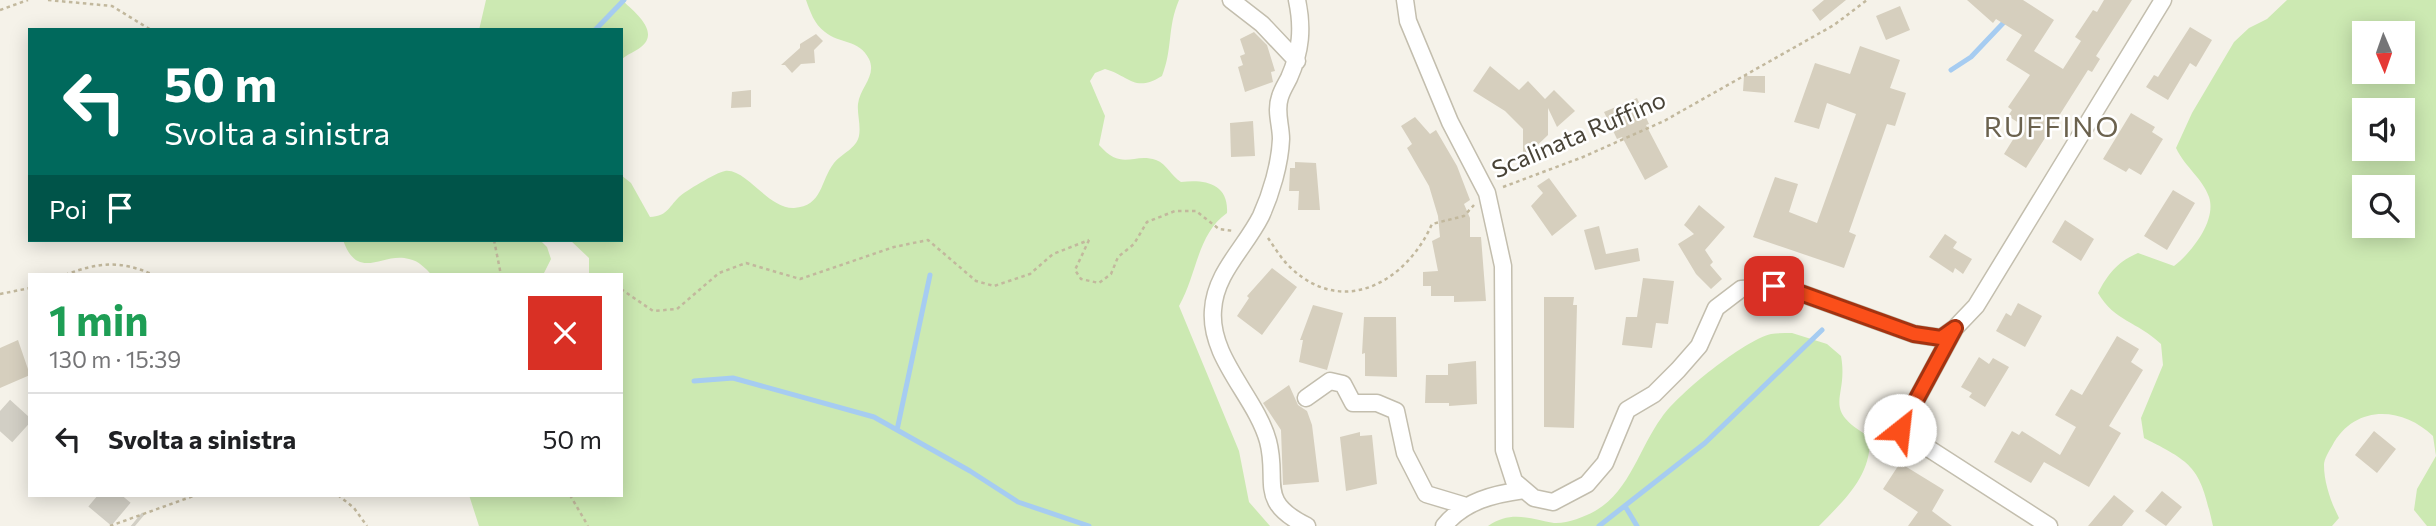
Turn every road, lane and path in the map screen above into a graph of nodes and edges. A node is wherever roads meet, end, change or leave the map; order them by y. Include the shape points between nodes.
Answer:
1 (29, 0) edge
2 (48, 0) edge
3 (1231, 0) edge
4 (1297, 0) edge
5 (1405, 0) edge
6 (1867, 0) edge
7 (2163, 0) edge
8 (0, 10) edge
9 (148, 28) edge
10 (1297, 61) junction
11 (1487, 192) junction
12 (1251, 234) junction
13 (494, 242) edge
14 (70, 273) edge
15 (149, 273) edge
16 (501, 273) edge
17 (28, 288) edge
18 (623, 290) edge
19 (0, 295) edge
20 (1955, 328) junction
21 (1306, 398) dead end
22 (1524, 490) junction
23 (190, 497) edge
24 (340, 497) edge
25 (571, 497) edge
26 (1466, 506) junction
27 (110, 526) edge
28 (366, 526) edge
29 (588, 526) edge
30 (1307, 526) edge
31 (1444, 526) edge
32 (2049, 526) edge

1 - 8 path
2 - 9 path via 112,6
3 - 10 street
4 - 10 street via 1302,36
5 - 11 street via 1408,21 1450,122
6 - 11 path, Scalinata Ruffino via 1834,26 1664,121
7 - 20 street via 1976,306
10 - 12 street via 1279,97 1281,139 1275,171
11 - 12 path, Scalinata Ruffino via 1464,216 1432,224 1404,268 1367,289 1336,292 1292,269 1268,238
11 - 22 street via 1503,266 1504,450 1514,481
12 - 18 path via 1219,229 1196,211 1175,211 1147,222 1134,244 1118,257 1111,274 1099,283 1081,279 1075,270 1090,240 1053,254 1030,274 994,286 976,281 928,240 800,279 746,263 719,273 677,309 653,311
12 - 30 street via 1217,288 1212,311 1215,336 1269,443 1272,494 1282,509
13 - 16 path
14 - 15 path via 96,263
17 - 19 path
20 - 22 street via 1941,338 1914,334 1792,290 1774,286 1741,289 1716,308 1699,346 1678,370 1654,394 1627,410 1605,463 1587,484 1553,502 1534,498
20 - 32 street via 1900,430
21 - 26 street via 1329,381 1343,384 1353,403 1377,403 1396,411 1405,453 1426,494
22 - 26 street
23 - 27 path
24 - 28 path
25 - 29 path
26 - 31 street

